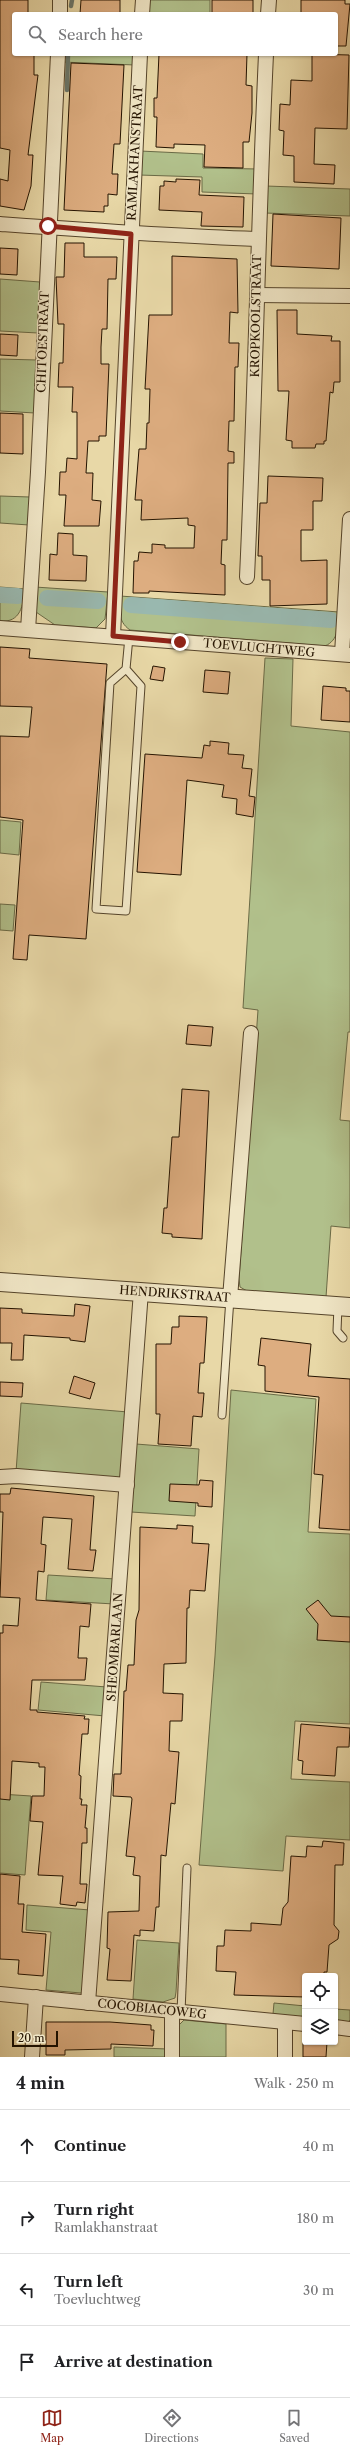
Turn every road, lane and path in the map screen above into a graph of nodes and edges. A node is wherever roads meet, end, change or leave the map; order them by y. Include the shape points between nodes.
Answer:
1 (60, 0) edge
2 (143, 0) edge
3 (269, 0) edge
4 (60, 12) edge
5 (142, 12) edge
6 (268, 12) edge
7 (58, 56) edge
8 (140, 56) edge
9 (266, 56) edge
10 (0, 224) edge
11 (48, 226) junction
12 (131, 234) junction
13 (258, 239) junction
14 (257, 294) junction
15 (350, 296) edge
16 (350, 519) edge
17 (247, 577) dead end
18 (0, 628) edge
19 (28, 630) junction
20 (113, 636) junction
21 (129, 638) junction
22 (346, 655) edge
23 (126, 669) junction
24 (252, 1033) dead end
25 (0, 1282) edge
26 (141, 1291) junction
27 (230, 1298) junction
28 (344, 1307) edge
29 (343, 1338) dead end
30 (222, 1415) dead end
31 (0, 1477) edge
32 (128, 1485) junction
33 (187, 1868) dead end
34 (0, 1994) edge
35 (36, 1997) junction
36 (88, 2003) junction
37 (177, 2012) junction
38 (285, 2022) junction
39 (302, 2024) edge
40 (338, 2027) edge
41 (350, 2029) edge
42 (32, 2057) edge
43 (172, 2057) edge
44 (285, 2057) edge

1 - 4 street
2 - 5 street
3 - 6 street
7 - 11 street, CHITOESTRAAT
8 - 12 street, RAMLAKHANSTRAAT
9 - 13 street, KROPKOOLSTRAAT
10 - 11 street
11 - 12 street
11 - 19 street, CHITOESTRAAT via 38,472
12 - 13 street
12 - 20 street, RAMLAKHANSTRAAT
13 - 14 street, KROPKOOLSTRAAT
14 - 15 street
14 - 17 street, KROPKOOLSTRAAT
16 - 22 street
18 - 19 street, TOEVLUCHTWEG
19 - 20 street, TOEVLUCHTWEG
20 - 21 street, TOEVLUCHTWEG
21 - 22 street, TOEVLUCHTWEG
21 - 23 lane
23 - 23 lane via 141,686 126,911 96,909 110,683
24 - 27 street
25 - 26 street, HENDRIKSTRAAT
26 - 27 street, HENDRIKSTRAAT
26 - 32 street, SHEOMBARLAAN
27 - 28 street, HENDRIKSTRAAT
27 - 30 lane
28 - 29 lane via 337,1331
31 - 32 street via 17,1476
32 - 36 street, SHEOMBARLAAN
33 - 37 lane
34 - 35 street, COCOBIACOWEG
35 - 36 street, COCOBIACOWEG
35 - 42 street
36 - 37 street, COCOBIACOWEG
37 - 38 street, COCOBIACOWEG
37 - 43 street
38 - 39 street, COCOBIACOWEG
38 - 44 street
40 - 41 street

